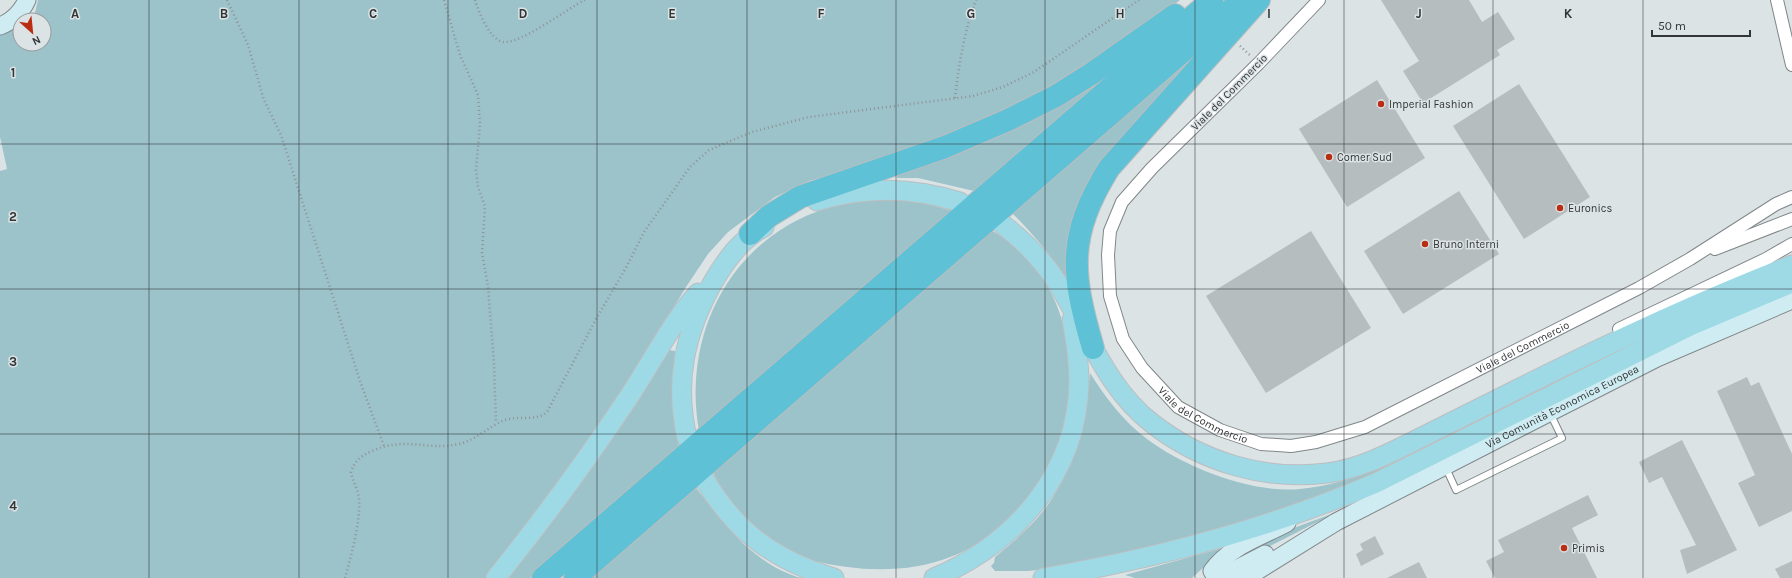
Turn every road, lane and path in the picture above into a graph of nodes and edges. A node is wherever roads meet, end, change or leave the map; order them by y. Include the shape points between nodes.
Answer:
1 (27, 0) edge
2 (227, 0) edge
3 (444, 0) edge
4 (475, 0) edge
5 (585, 0) edge
6 (976, 0) edge
7 (1140, 0) edge
8 (1195, 0) edge
9 (1212, 0) edge
10 (1242, 0) edge
11 (1259, 0) edge
12 (1319, 0) edge
13 (1777, 0) edge
14 (0, 26) edge
15 (1235, 42) dead end
16 (1259, 63) junction
17 (1792, 65) edge
18 (955, 98) junction
19 (1792, 197) edge
20 (960, 202) dead end
21 (1792, 219) edge
22 (1002, 224) dead end
23 (750, 234) junction
24 (1792, 244) edge
25 (1690, 259) junction
26 (725, 262) junction
27 (1792, 265) edge
28 (1792, 283) edge
29 (1792, 300) edge
30 (1069, 305) junction
31 (1093, 348) junction
32 (1549, 373) junction
33 (1550, 413) junction
34 (496, 423) junction
35 (687, 438) dead end
36 (384, 446) junction
37 (1446, 469) junction
38 (706, 482) dead end
39 (1325, 505) junction
40 (1336, 522) junction
41 (1214, 576) edge
42 (345, 578) edge
43 (496, 578) edge
44 (543, 578) edge
45 (575, 578) edge
46 (834, 578) edge
47 (934, 578) edge
48 (1043, 578) edge
49 (1246, 578) edge

1 - 14 street via 16,17
2 - 36 path via 248,45 264,100 281,135 360,381
3 - 34 path via 460,55 478,94 480,130 476,170 478,187 485,206 482,254 488,286
4 - 5 path via 492,35 502,42 514,41 532,32
6 - 18 path via 968,21 959,61
7 - 18 path via 1034,72 1003,87 973,96
8 - 23 highway via 1091,74 1049,99 1008,120 945,146 800,196 769,216
9 - 44 highway
10 - 45 highway
11 - 31 highway via 1109,168 1095,191 1081,229 1076,280
12 - 16 street, Viale del Commercio
13 - 17 street
15 - 16 path
16 - 25 street, Viale del Commercio via 1152,168 1122,202 1110,231 1110,296 1123,339 1142,368 1178,407 1220,430 1260,444 1291,446 1316,442 1365,427 1569,324
18 - 34 path via 809,117 752,132 709,150 690,167 644,232 547,412 536,418 513,417
19 - 25 street via 1776,204
20 - 23 main road via 909,190 862,190 816,201
21 - 25 street
22 - 30 main road via 1033,249
23 - 26 main road
24 - 32 street via 1605,336
26 - 35 main road via 701,304 686,347 681,392
26 - 43 main road via 691,301 620,411
27 - 32 main road
28 - 39 main road via 1690,326 1376,484
29 - 33 street, Via Comunità Economica Europea via 1657,358
30 - 31 main road
30 - 47 main road via 1077,348 1078,396 1066,450 1054,476 1035,505 1012,530 970,560
31 - 32 main road via 1135,408 1167,435 1227,464 1270,474 1327,473 1372,461
33 - 37 street, Via Comunità Economica Europea
33 - 37 lane via 1562,438 1456,490
34 - 36 path via 460,444 397,443
36 - 42 path via 357,459 351,472 359,498 353,550
37 - 40 street, Via Comunità Economica Europea
38 - 46 main road via 734,521 759,543 789,561
39 - 41 street via 1238,547 1222,559
39 - 48 main road via 1159,555
40 - 41 street
40 - 49 street

